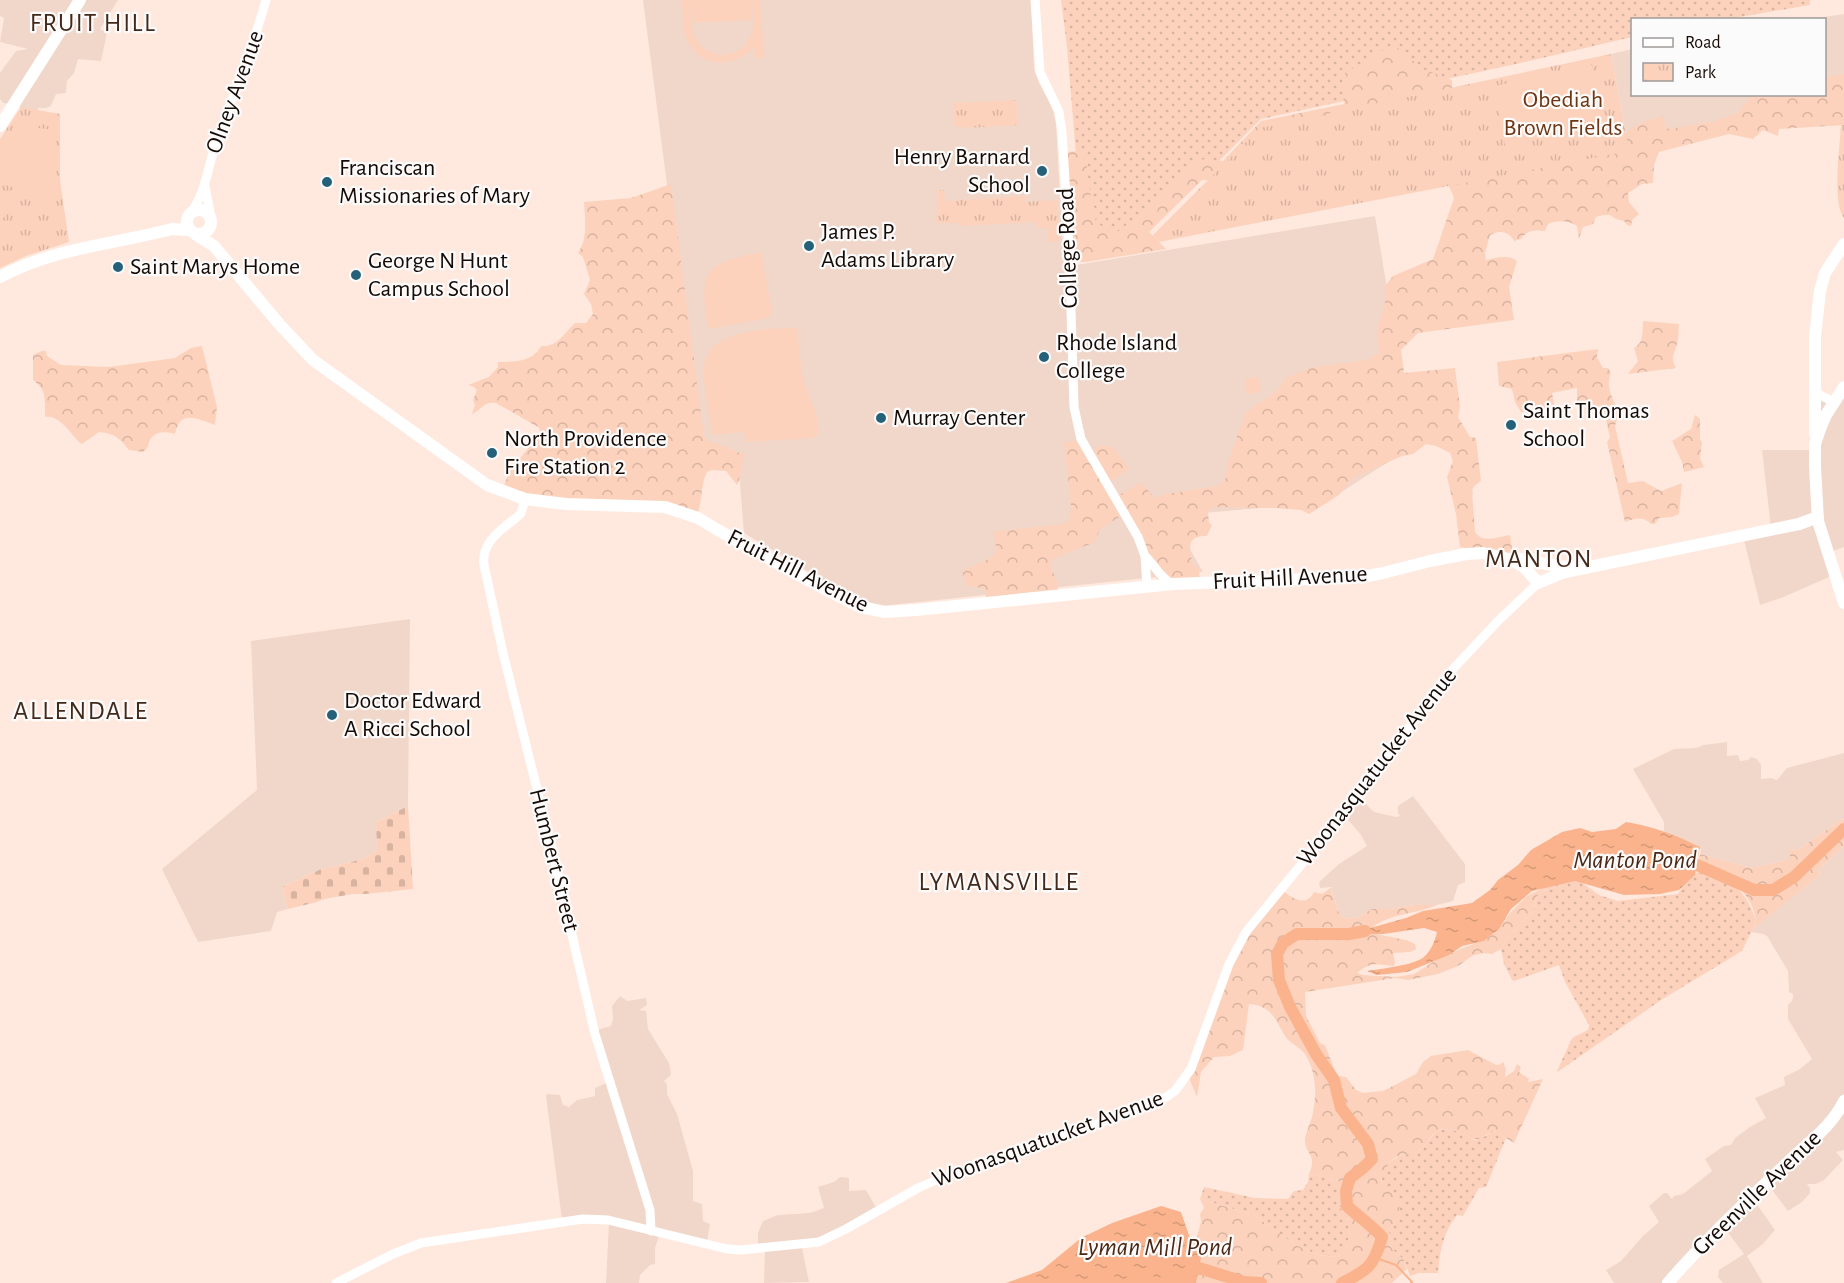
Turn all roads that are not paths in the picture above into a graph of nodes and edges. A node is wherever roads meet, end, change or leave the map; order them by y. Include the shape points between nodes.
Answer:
1 (80, 0) edge
2 (266, 0) edge
3 (1035, 0) edge
4 (0, 126) edge
5 (205, 184) junction
6 (210, 223) junction
7 (191, 224) junction
8 (1844, 244) edge
9 (214, 246) junction
10 (0, 277) edge
11 (1844, 387) edge
12 (1814, 392) junction
13 (1834, 402) junction
14 (1815, 444) junction
15 (525, 499) junction
16 (1817, 513) junction
17 (1145, 556) junction
18 (1513, 560) junction
19 (1587, 568) junction
20 (1556, 575) joint
21 (1173, 584) junction
22 (1538, 584) junction
23 (1147, 587) junction
24 (1844, 603) edge
25 (1844, 1101) edge
26 (651, 1231) junction
27 (336, 1283) edge
28 (1668, 1283) edge

1 - 4 main road
2 - 5 street, Olney Avenue
3 - 17 street, College Road via 1040,72 1059,112 1062,132 1076,425
5 - 6 street, Olney Avenue
5 - 7 street, Olney Avenue
6 - 7 main road via 202,234
6 - 7 main road via 202,210
6 - 9 main road, Fruit Hill Avenue
7 - 9 main road, Fruit Hill Avenue
7 - 10 main road, Fruit Hill Avenue via 53,256
8 - 12 main road via 1825,273 1820,291
9 - 15 main road, Fruit Hill Avenue via 313,360 480,481
11 - 13 main road
12 - 13 street
12 - 14 main road
13 - 14 main road
14 - 16 main road
15 - 23 main road, Fruit Hill Avenue via 675,509 707,522 855,605 874,610 916,610
15 - 26 street, Humbert Street via 521,513 489,542 484,565 590,1014 650,1210
16 - 19 main road, Fruit Hill Avenue via 1785,527
16 - 24 main road
17 - 21 street, College Road
17 - 23 street, College Road
18 - 19 main road, Fruit Hill Avenue
18 - 21 main road, Fruit Hill Avenue via 1483,553 1466,554 1362,577
18 - 22 main road, Fruit Hill Avenue
19 - 20 main road, Fruit Hill Avenue
20 - 22 main road, Woonasquatucket Avenue
21 - 23 main road, Fruit Hill Avenue
22 - 26 street, Woonasquatucket Avenue via 1453,669 1364,788 1246,932 1229,964 1191,1069 1171,1095 934,1181 819,1242 741,1250
25 - 28 main road, Greenville Avenue via 1824,1130 1715,1231
26 - 27 street, Woonasquatucket Avenue via 608,1220 583,1219 439,1239 407,1247

